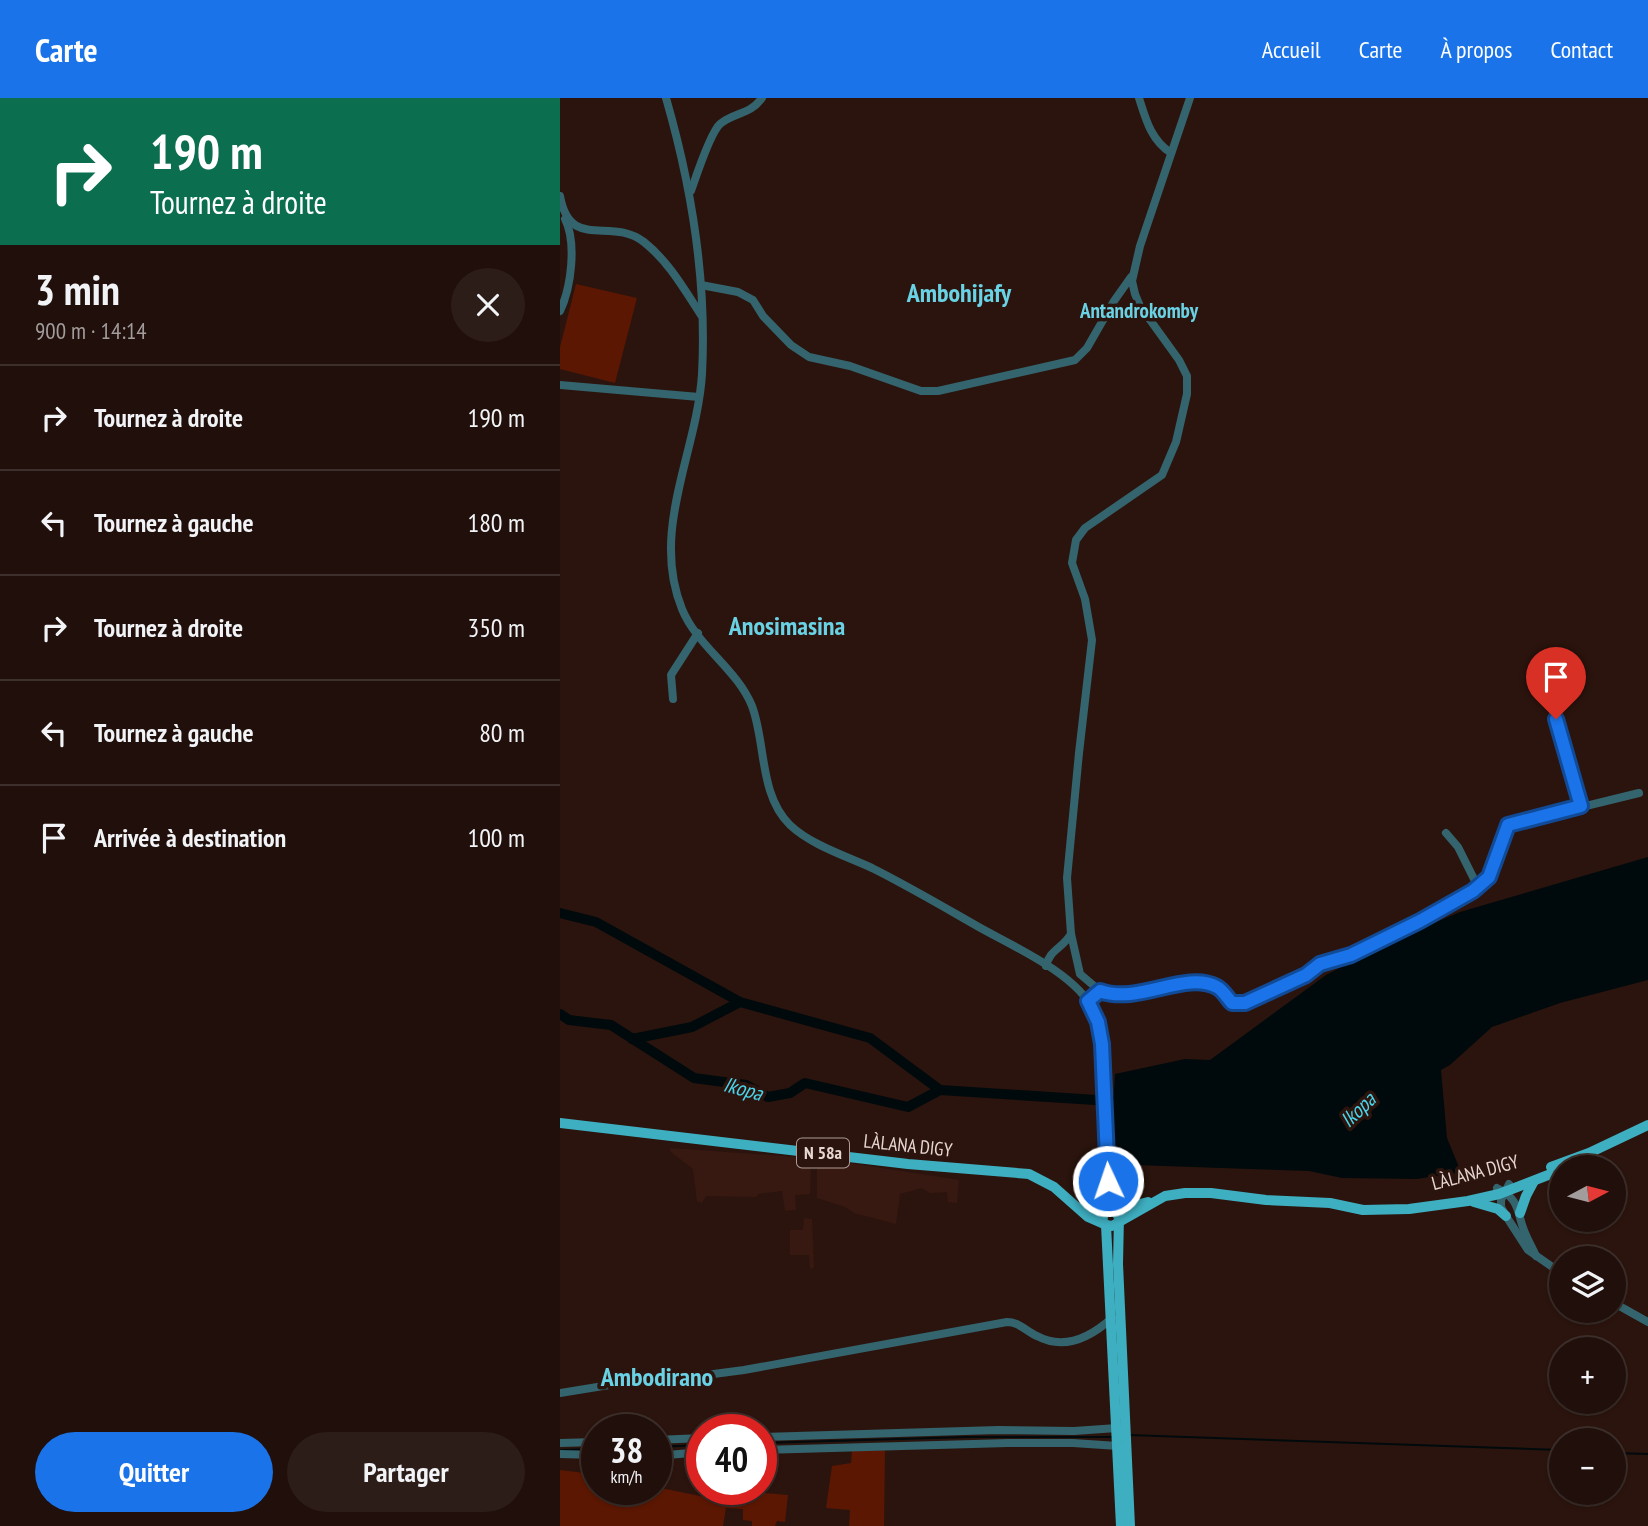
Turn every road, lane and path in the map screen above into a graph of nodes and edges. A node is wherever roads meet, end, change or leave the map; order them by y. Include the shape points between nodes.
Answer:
1 (666, 98) edge
2 (762, 98) edge
3 (1139, 98) edge
4 (1190, 98) edge
5 (1171, 153) junction
6 (690, 194) junction
7 (560, 195) edge
8 (560, 210) edge
9 (1133, 275) junction
10 (701, 285) junction
11 (560, 312) edge
12 (702, 317) junction
13 (560, 385) edge
14 (699, 397) junction
15 (698, 633) junction
16 (673, 699) dead end
17 (1556, 719) dead end
18 (1639, 793) dead end
19 (1581, 806) junction
20 (1446, 833) dead end
21 (1478, 887) junction
22 (1071, 934) junction
23 (1046, 966) junction
24 (1100, 991) junction
25 (1088, 1001) junction
26 (560, 1123) edge
27 (1648, 1125) edge
28 (1589, 1153) junction
29 (1586, 1155) edge
30 (1549, 1175) edge
31 (1108, 1177) junction
32 (1534, 1181) junction
33 (1504, 1188) junction
34 (1468, 1201) junction
35 (1076, 1207) junction
36 (1135, 1209) junction
37 (1409, 1209) junction
38 (1112, 1212) junction
39 (1520, 1213) junction
40 (1506, 1216) junction
41 (1105, 1224) junction
42 (1118, 1246) junction
43 (1536, 1256) junction
44 (1549, 1265) edge
45 (1626, 1310) edge
46 (1112, 1318) junction
47 (1648, 1322) edge
48 (560, 1393) edge
49 (1121, 1428) junction
50 (777, 1437) edge
51 (581, 1442) edge
52 (560, 1443) edge
53 (1122, 1445) junction
54 (777, 1450) edge
55 (560, 1454) edge
56 (581, 1455) edge
57 (1121, 1526) edge
58 (1130, 1526) edge

1 - 6 street
2 - 6 street via 755,108 719,124
3 - 5 street via 1153,137
4 - 5 street
5 - 9 street
6 - 10 street
7 - 12 street via 570,223 580,229 619,231 644,242 670,268
8 - 11 street via 569,226 571,255
9 - 10 street via 1075,360 938,391 921,391 809,357 791,345 753,300 738,292
9 - 22 street via 1140,306 1187,376 1187,394 1176,442 1161,475 1103,514 1076,540 1072,563 1085,599 1092,640 1067,878
10 - 12 street
12 - 14 street
13 - 14 street
14 - 15 street via 671,541 674,586
15 - 16 street via 671,675
15 - 23 street via 751,703 769,783 786,821 809,838 906,885
17 - 19 street
18 - 19 street
19 - 21 street via 1508,825 1489,877
20 - 21 street
21 - 24 street via 1376,943 1320,964 1245,1003 1232,1003 1218,987 1196,983 1124,996
22 - 23 street via 1050,954
22 - 24 street via 1080,974
23 - 25 street
24 - 25 street
25 - 31 street via 1098,1022 1103,1056
26 - 35 main road, LÀLANA DIGY / N 58a via 1022,1173 1042,1180
27 - 28 main road, LÀLANA DIGY
28 - 29 main road, LÀLANA DIGY
28 - 33 main road, LÀLANA DIGY
30 - 32 main road, LÀLANA DIGY
31 - 36 main road via 1117,1199
31 - 38 street
32 - 33 main road, LÀLANA DIGY
32 - 39 main road
33 - 34 main road, LÀLANA DIGY
33 - 37 main road, LÀLANA DIGY
33 - 39 street
33 - 40 street via 1501,1207
34 - 37 main road, LÀLANA DIGY
34 - 40 main road
35 - 38 main road
35 - 41 main road, N 58a
36 - 37 main road, LÀLANA DIGY via 1177,1194 1211,1193 1363,1210
36 - 38 main road, LÀLANA DIGY
36 - 42 main road
38 - 41 main road, LÀLANA DIGY via 1115,1225
38 - 42 main road
39 - 43 street
40 - 43 street
41 - 46 main road
42 - 49 main road
43 - 44 street
45 - 47 street
46 - 48 street via 1090,1335 1064,1342 1047,1340 1007,1322 744,1370 677,1374
46 - 49 main road
49 - 50 street
49 - 53 main road
51 - 52 street
53 - 54 street via 1008,1443
53 - 57 main road
53 - 58 main road
55 - 56 street

